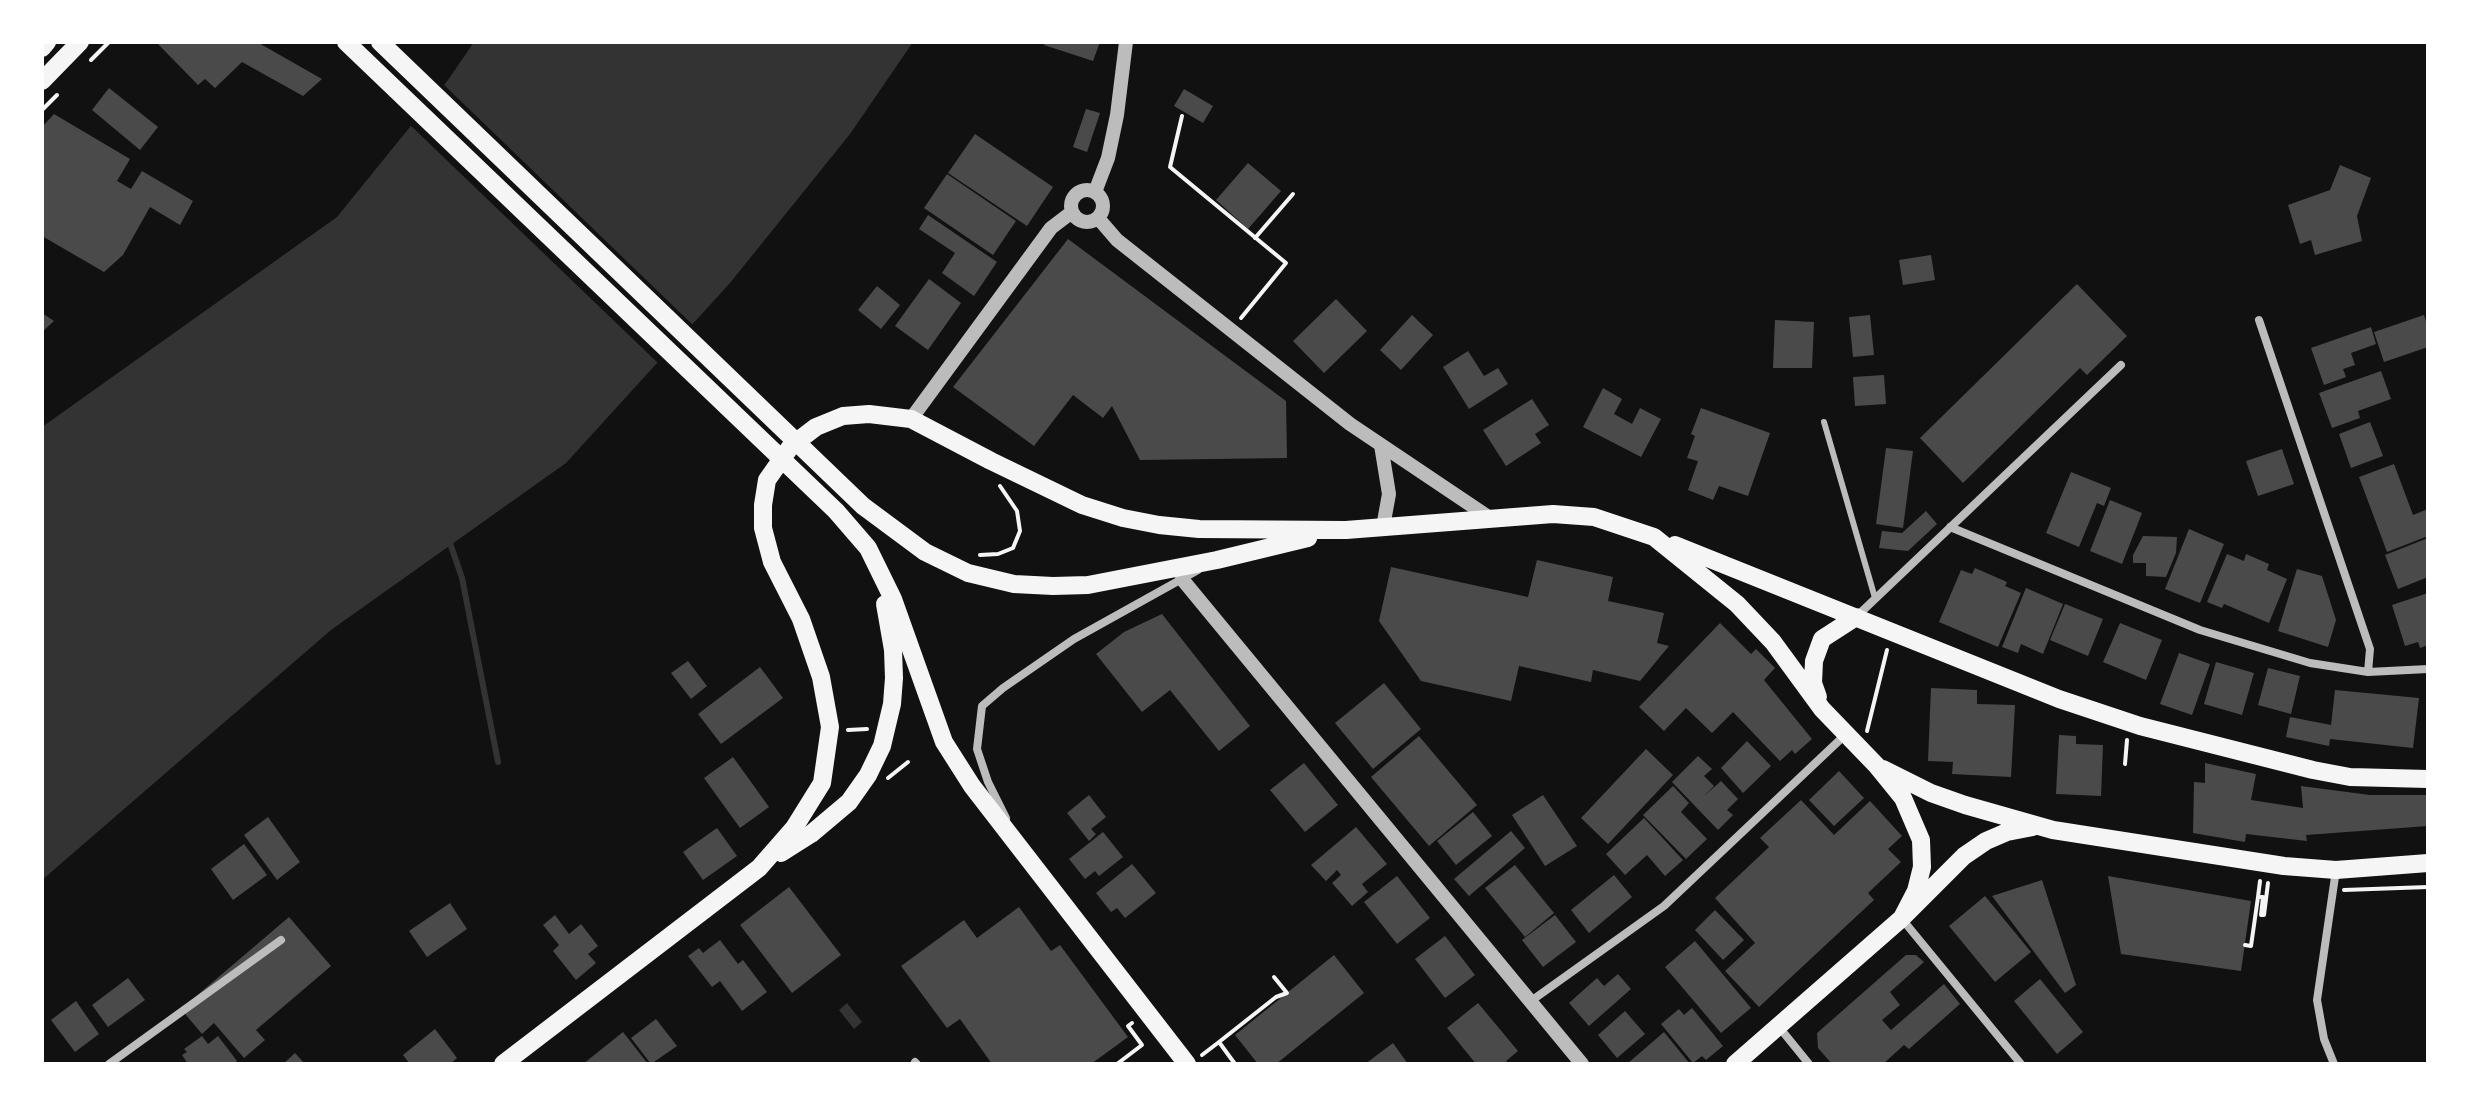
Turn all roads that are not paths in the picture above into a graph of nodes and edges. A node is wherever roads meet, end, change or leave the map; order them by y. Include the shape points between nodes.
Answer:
1 (47, 42) edge
2 (80, 42) edge
3 (346, 42) edge
4 (380, 42) edge
5 (1126, 42) edge
6 (42, 48) edge
7 (42, 81) edge
8 (1095, 192) junction
9 (1072, 212) junction
10 (1098, 218) junction
11 (2259, 320) dead end
12 (2121, 365) dead end
13 (911, 419) junction
14 (1824, 422) dead end
15 (1381, 445) junction
16 (1490, 518) junction
17 (1383, 527) junction
18 (1950, 527) junction
19 (1346, 530) junction
20 (1654, 537) junction
21 (868, 548) junction
22 (1217, 560) junction
23 (1182, 579) junction
24 (1875, 598) junction
25 (1856, 617) junction
26 (2428, 669) edge
27 (2368, 672) junction
28 (1822, 709) junction
29 (1845, 735) junction
30 (1877, 766) junction
31 (2428, 779) edge
32 (2037, 826) junction
33 (1022, 851) junction
34 (2428, 863) edge
35 (759, 868) junction
36 (2336, 870) junction
37 (1902, 918) junction
38 (281, 940) dead end
39 (1531, 1001) junction
40 (1779, 1026) junction
41 (1193, 1060) edge
42 (109, 1064) edge
43 (503, 1064) edge
44 (1582, 1064) edge
45 (1735, 1064) edge
46 (1809, 1064) edge
47 (2021, 1064) edge
48 (2334, 1064) edge

1 - 6 main road
2 - 7 main road
3 - 21 main road via 836,511
4 - 22 main road via 884,523 925,552 968,573 1053,586 1088,585
5 - 8 street via 1117,115
8 - 9 street via 1076,194
8 - 10 street via 1103,203
9 - 10 street via 1081,221
9 - 13 street via 1051,228
10 - 15 street via 1117,240
11 - 27 street via 2370,649
12 - 18 street
13 - 19 main road via 1082,505 1123,518 1199,529
13 - 35 main road via 843,416 816,427 791,446 767,480 763,528 821,677 830,727 822,783 794,828
14 - 24 lane
15 - 16 street
15 - 17 street via 1389,494
16 - 17 main road
16 - 20 main road via 1594,517
17 - 19 main road
18 - 24 street
18 - 27 street via 2200,630 2310,663
19 - 22 main road
20 - 25 main road
20 - 28 main road via 1737,604 1773,642
21 - 33 main road via 893,599 944,742
21 - 35 main road via 893,650 894,678 882,746 849,802
22 - 23 street
23 - 33 street via 1074,639 982,706 977,749
23 - 39 street
24 - 25 street
25 - 28 main road via 1822,639 1813,683
25 - 31 main road via 2140,726 2350,777
26 - 27 street
28 - 29 main road
29 - 30 main road
29 - 39 street via 1664,906
30 - 32 main road via 1931,793
30 - 37 main road via 1903,798 1921,840 1922,867
32 - 36 main road
32 - 37 main road via 1986,841
33 - 41 main road via 1147,1013
34 - 36 main road
35 - 43 main road
36 - 48 street via 2317,1000
37 - 40 main road
37 - 47 street
38 - 42 street
39 - 44 street
40 - 45 main road
40 - 46 street

